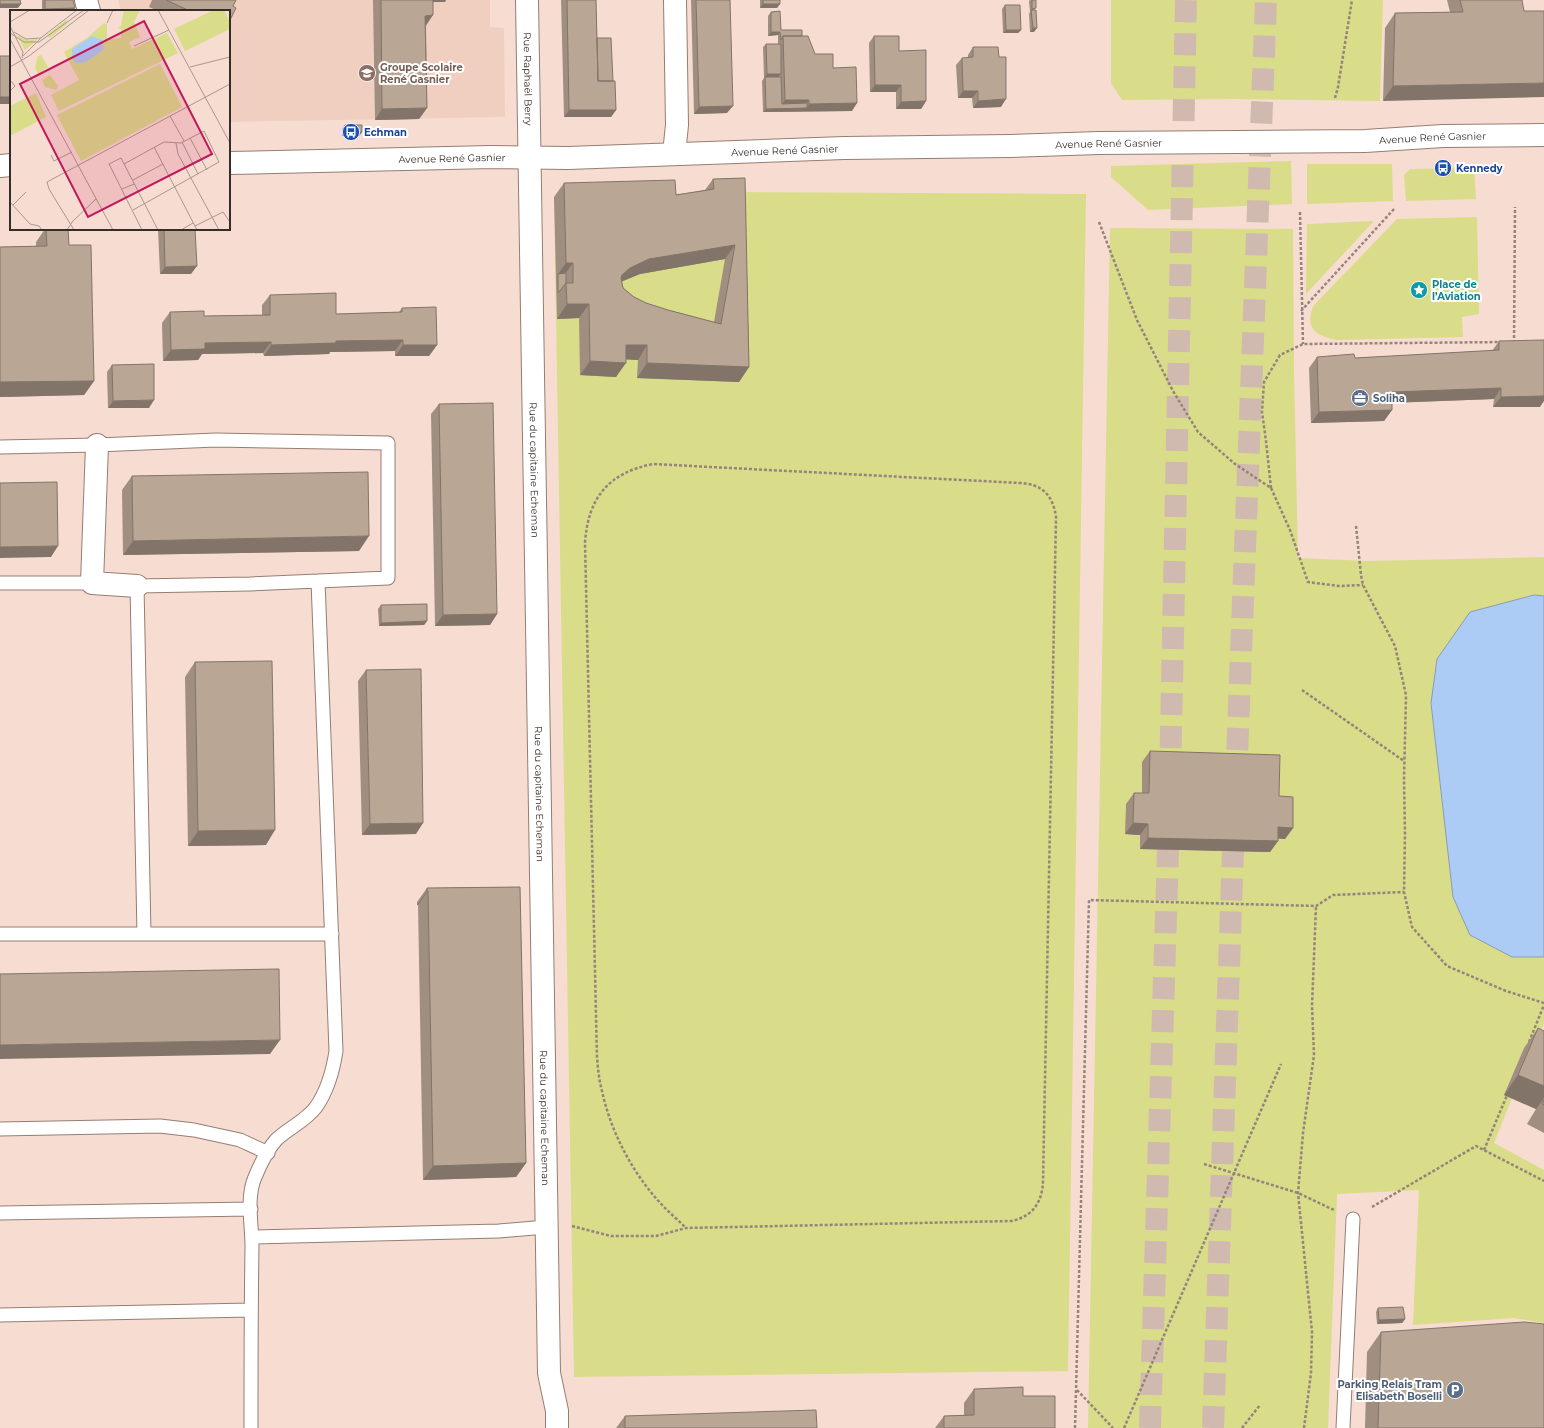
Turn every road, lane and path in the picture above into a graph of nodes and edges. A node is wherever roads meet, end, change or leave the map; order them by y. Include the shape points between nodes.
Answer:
1 (86, 0) edge
2 (527, 0) edge
3 (675, 0) edge
4 (1352, 0) edge
5 (89, 10) edge
6 (1335, 98) dead end
7 (1544, 135) edge
8 (674, 154) junction
9 (530, 158) junction
10 (230, 163) edge
11 (1515, 207) dead end
12 (1394, 209) dead end
13 (1300, 212) dead end
14 (1099, 222) dead end
15 (1301, 311) junction
16 (1506, 342) edge
17 (1514, 342) junction
18 (1521, 342) edge
19 (1303, 344) junction
20 (1514, 347) edge
21 (97, 445) junction
22 (0, 447) edge
23 (1271, 488) junction
24 (1356, 526) dead end
25 (318, 582) junction
26 (0, 583) edge
27 (92, 583) junction
28 (1363, 585) junction
29 (137, 586) junction
30 (1302, 690) dead end
31 (1404, 761) junction
32 (1404, 892) junction
33 (1316, 906) junction
34 (0, 934) edge
35 (144, 934) junction
36 (332, 934) junction
37 (1544, 1004) edge
38 (1526, 1049) dead end
39 (1281, 1064) dead end
40 (1508, 1092) dead end
41 (0, 1129) edge
42 (1484, 1150) junction
43 (268, 1153) junction
44 (1204, 1164) dead end
45 (1234, 1174) junction
46 (1544, 1181) edge
47 (1298, 1193) junction
48 (251, 1209) junction
49 (0, 1213) edge
50 (1353, 1219) junction
51 (546, 1226) junction
52 (571, 1226) dead end
53 (686, 1228) junction
54 (252, 1237) junction
55 (251, 1310) junction
56 (0, 1314) edge
57 (1076, 1390) junction
58 (1260, 1405) dead end
59 (251, 1428) edge
60 (557, 1428) edge
61 (1076, 1428) edge
62 (1113, 1428) edge
63 (1124, 1428) edge
64 (1242, 1428) edge
65 (1304, 1428) edge
66 (1343, 1428) edge

1 - 5 street
2 - 9 street, Rue Raphaël Berry
3 - 8 street via 677,125
4 - 6 path
7 - 8 street, Avenue René Gasnier via 844,148
8 - 9 street, Avenue René Gasnier
9 - 10 street, Avenue René Gasnier
9 - 51 street, Rue du capitaine Echeman
11 - 17 path
12 - 15 path
13 - 15 path
14 - 23 path via 1137,320 1173,391 1198,432 1235,464
15 - 19 path
16 - 19 path
17 - 18 path
17 - 20 path
19 - 23 path via 1280,355 1264,382 1262,412
21 - 22 lane
21 - 25 lane via 216,440 388,443 388,578
21 - 27 street
23 - 28 path via 1290,530 1308,582 1339,586
24 - 28 path
25 - 29 lane
25 - 36 lane
26 - 27 lane
27 - 29 street
28 - 31 path via 1395,646 1406,695
29 - 35 lane
30 - 31 path
31 - 32 path
32 - 33 path via 1333,895
32 - 37 path via 1412,927 1447,966
33 - 47 path via 1312,1006 1314,1054
33 - 57 path via 1089,900
34 - 35 lane
35 - 36 lane
36 - 43 lane via 336,1051 332,1074 316,1108 277,1140
37 - 38 path
39 - 45 path
40 - 42 path
41 - 43 lane via 160,1126 240,1140
42 - 46 path
42 - 50 path via 1476,1146
43 - 48 lane via 254,1178 250,1197
44 - 45 path
45 - 47 path
45 - 63 path
47 - 50 path
47 - 65 path via 1312,1332 1311,1373
48 - 49 lane
48 - 54 lane
50 - 66 lane
51 - 54 lane via 499,1231
51 - 60 street, Rue du capitaine Echeman via 549,1373 557,1410
52 - 53 path via 611,1236 656,1236
53 - 53 path via 663,1206 627,1156 612,1125 597,1058 585,543 586,525 592,508 613,480 625,472 653,464 1020,482 1039,487 1052,500 1056,517 1043,1182 1039,1202 1026,1215 1011,1221
54 - 55 lane
55 - 56 lane
55 - 59 lane
57 - 61 path
57 - 62 path
58 - 64 path

